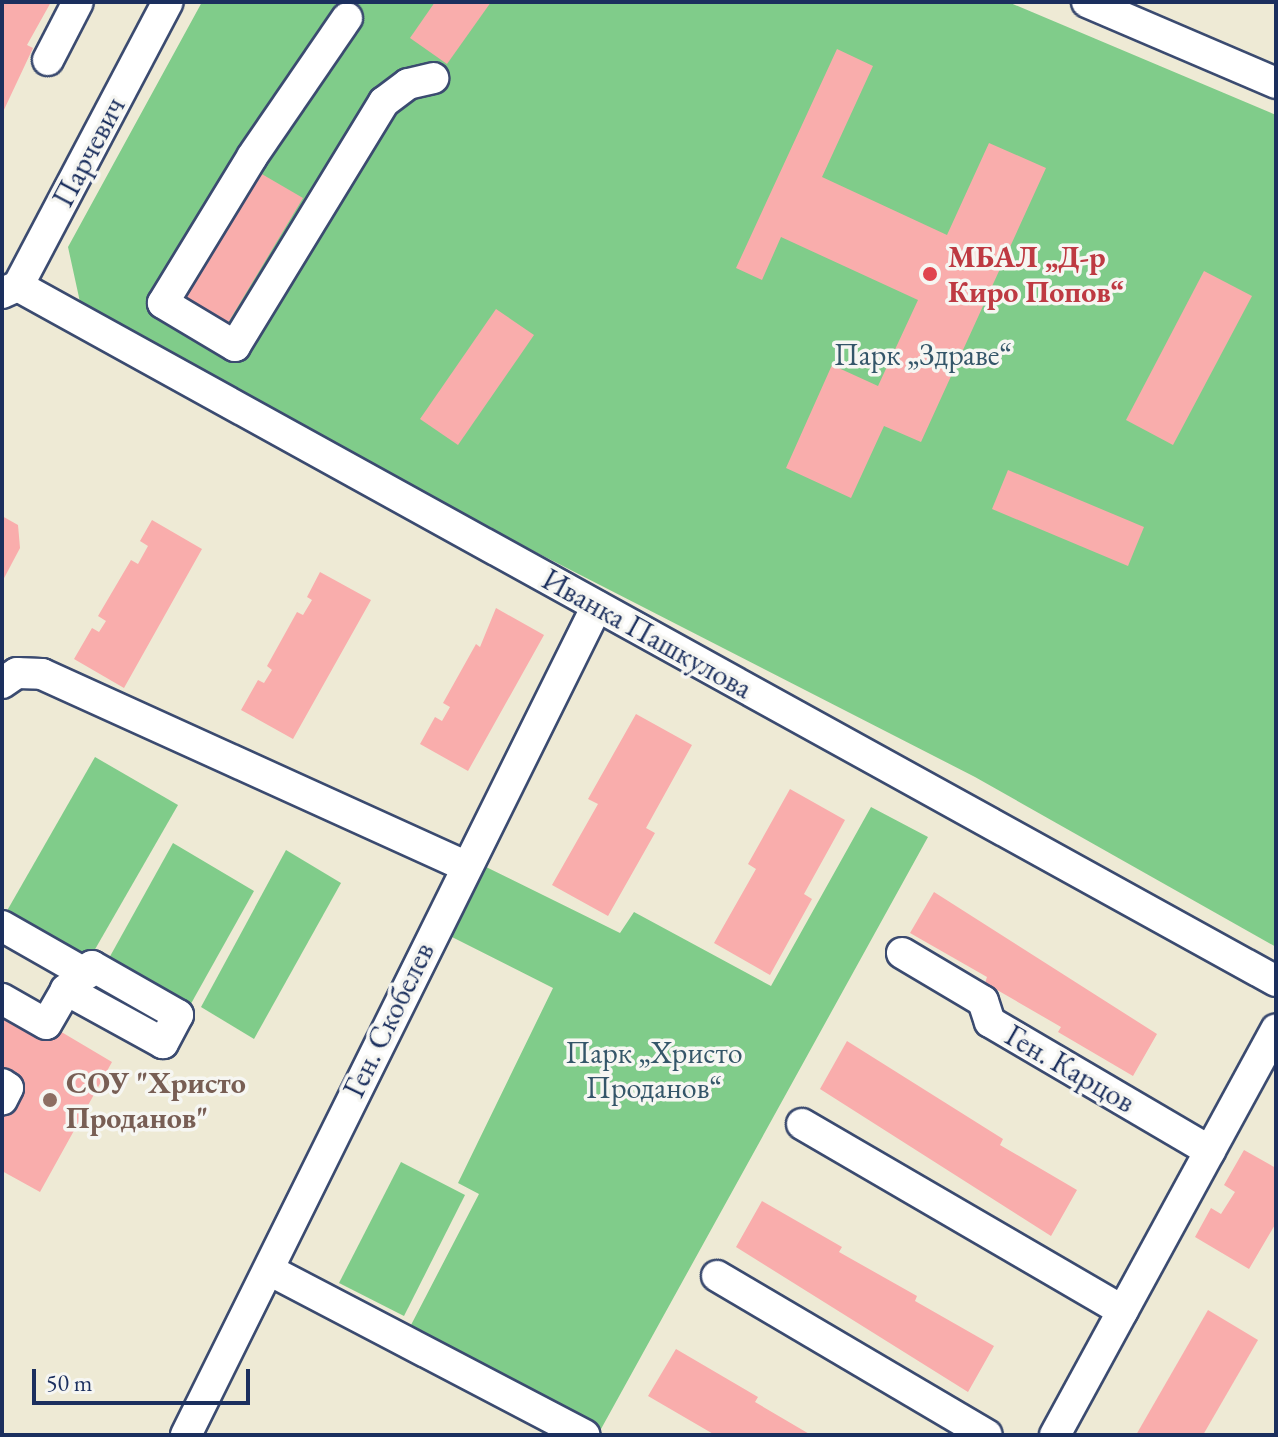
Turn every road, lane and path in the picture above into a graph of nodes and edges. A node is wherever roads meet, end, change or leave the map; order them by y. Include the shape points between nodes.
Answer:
1 (78, 2) edge
2 (168, 2) edge
3 (1087, 2) edge
4 (347, 18) dead end
5 (48, 60) dead end
6 (433, 78) dead end
7 (1276, 83) edge
8 (10, 290) edge
9 (597, 606) junction
10 (2, 683) edge
11 (465, 866) junction
12 (2, 926) edge
13 (902, 953) dead end
14 (1276, 981) edge
15 (2, 999) edge
16 (1276, 1029) edge
17 (2, 1084) edge
18 (2, 1100) edge
19 (802, 1124) dead end
20 (1210, 1151) junction
21 (269, 1270) junction
22 (717, 1276) dead end
23 (1123, 1311) junction
24 (186, 1435) edge
25 (585, 1435) edge
26 (987, 1435) edge
27 (1055, 1435) edge

1 - 5 street
2 - 8 street, Парчевич
3 - 7 street
4 - 6 street via 252,157 163,303 235,346 384,102 408,84
8 - 9 street, Иванка Пашкулова
9 - 11 street, Ген. Скобелев
9 - 14 street, Иванка Пашкулова
10 - 11 street via 17,673 42,674
11 - 21 street, Ген. Скобелев
12 - 15 street via 86,974 92,966 178,1015 163,1043 66,990 46,1024
13 - 20 street, Ген. Карцов via 983,1001 990,1022
16 - 20 street
17 - 18 street via 8,1088
19 - 23 street
20 - 23 street
21 - 24 street, Ген. Скобелев
21 - 25 street
22 - 26 street
23 - 27 street

